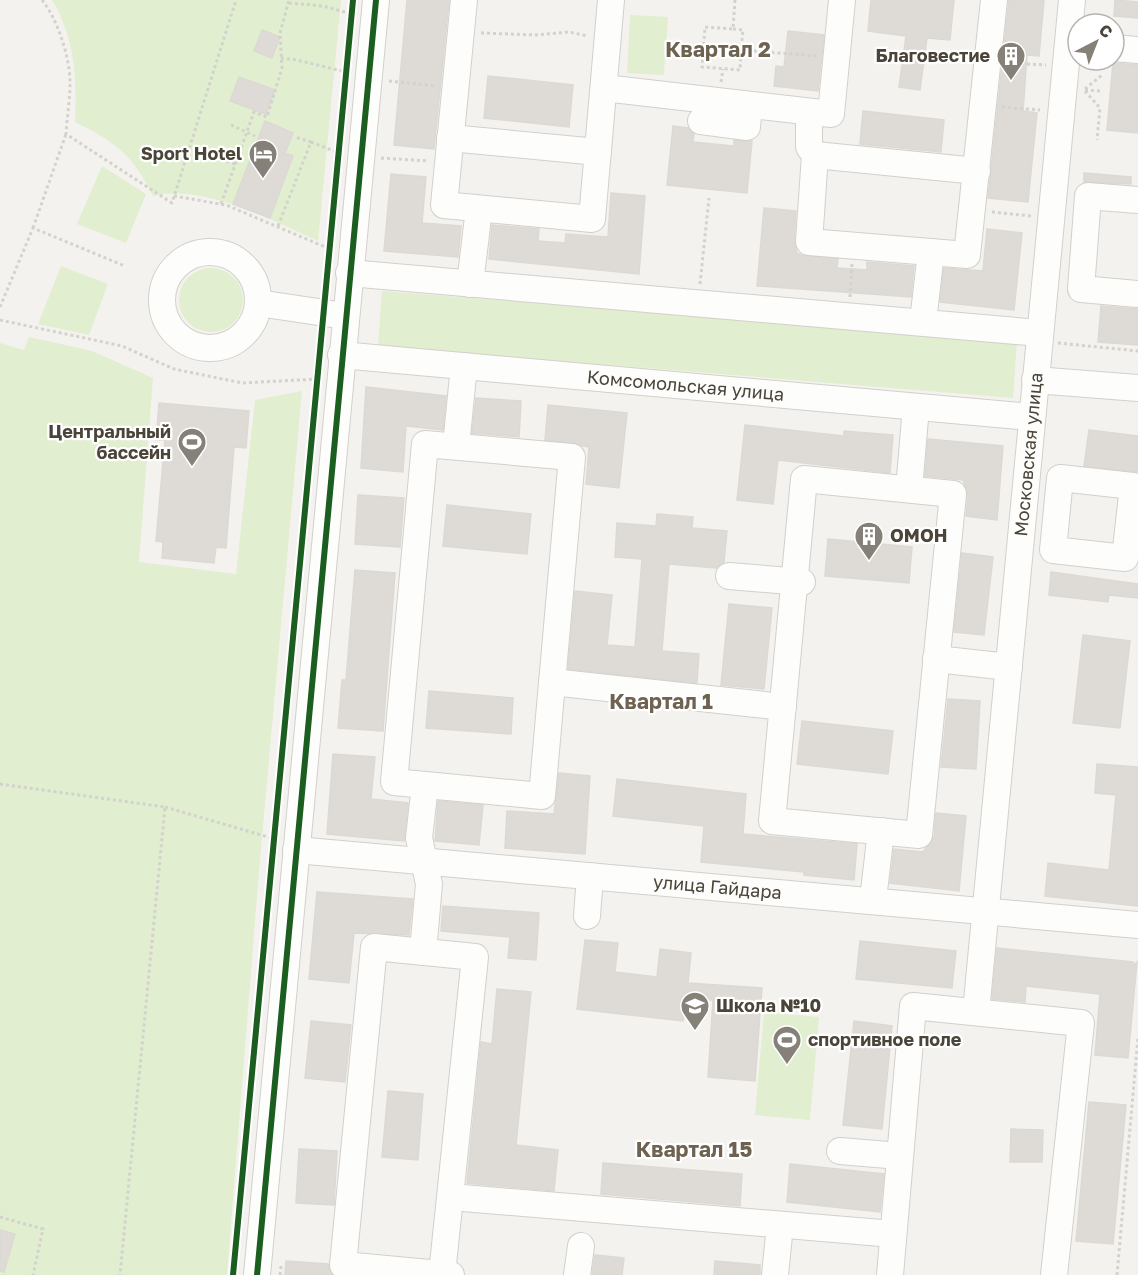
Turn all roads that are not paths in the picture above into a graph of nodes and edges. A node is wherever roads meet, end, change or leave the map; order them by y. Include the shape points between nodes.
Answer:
1 (464, 0) edge
2 (611, 0) edge
3 (994, 0) edge
4 (834, 1) edge
5 (360, 7) edge
6 (1074, 72) edge
7 (604, 88) junction
8 (749, 105) junction
9 (809, 112) junction
10 (701, 121) dead end
11 (449, 150) junction
12 (598, 152) junction
13 (815, 155) junction
14 (977, 171) junction
15 (1138, 200) edge
16 (479, 209) junction
17 (1047, 250) junction
18 (931, 252) junction
19 (1084, 254) junction
20 (339, 266) junction
21 (470, 284) junction
22 (1138, 294) edge
23 (258, 303) dead end
24 (345, 316) junction
25 (923, 322) junction
26 (1039, 333) junction
27 (341, 355) junction
28 (464, 366) junction
29 (1035, 380) junction
30 (1138, 388) edge
31 (916, 407) junction
32 (1031, 417) junction
33 (456, 446) junction
34 (909, 489) junction
35 (1023, 502) junction
36 (1058, 505) dead end
37 (729, 576) dead end
38 (798, 581) junction
39 (936, 659) junction
40 (1009, 667) junction
41 (552, 682) junction
42 (783, 707) junction
43 (425, 785) junction
44 (881, 831) junction
45 (281, 847) junction
46 (422, 861) junction
47 (590, 876) junction
48 (873, 900) junction
49 (987, 910) junction
50 (587, 916) dead end
51 (1138, 925) edge
52 (423, 952) junction
53 (976, 1012) junction
54 (840, 1151) dead end
55 (900, 1156) junction
56 (451, 1197) junction
57 (780, 1226) junction
58 (893, 1234) junction
59 (581, 1246) dead end
60 (397, 1273) edge
61 (257, 1275) edge
62 (446, 1275) edge
63 (577, 1275) edge
64 (775, 1275) edge
65 (890, 1275) edge
66 (1054, 1275) edge

1 - 11 street
2 - 7 street
3 - 14 street
4 - 9 street via 836,58 831,114
5 - 20 street
6 - 17 street, Московская улица via 1078,138
7 - 8 street
7 - 12 street
8 - 9 street
8 - 10 street via 747,127
9 - 13 street via 809,147
11 - 12 street
11 - 16 street via 444,205
12 - 16 street via 592,219
13 - 14 street
13 - 18 street via 809,242
14 - 18 street via 967,255
15 - 19 street via 1088,196
16 - 21 street
17 - 19 street
17 - 26 street, Московская улица
18 - 25 street
19 - 22 street via 1081,289
20 - 21 street
20 - 24 street
21 - 25 street
23 - 24 street
24 - 27 street
25 - 26 street
26 - 29 street, Московская улица
27 - 28 street, Комсомольская улица
27 - 45 street
28 - 31 street, Комсомольская улица
28 - 33 street
29 - 30 street
29 - 32 street, Московская улица
31 - 32 street, Комсомольская улица
31 - 34 street
32 - 35 street, Московская улица
33 - 41 street via 572,457
33 - 43 street via 425,444 394,782
34 - 38 street via 804,479
34 - 39 street via 953,494
35 - 36 street
35 - 40 street, Московская улица
37 - 38 street
38 - 42 street
39 - 40 street
39 - 44 street via 919,835
40 - 49 street, Московская улица via 1002,853
41 - 42 street
41 - 43 street via 542,796
42 - 44 street via 772,821
43 - 46 street via 418,838
44 - 48 street
45 - 46 street, улица Гайдара
45 - 61 street
46 - 47 street, улица Гайдара
46 - 52 street via 429,884
47 - 48 street, улица Гайдара
47 - 50 street
48 - 49 street, улица Гайдара
49 - 51 street, улица Гайдара
49 - 53 street, Московская улица
52 - 56 street via 475,957
52 - 60 street via 374,947 343,1265
53 - 55 street via 913,1006
53 - 66 street via 1081,1023
54 - 55 street
55 - 58 street
56 - 57 street
56 - 62 street
57 - 58 street
57 - 64 street
58 - 65 street
59 - 63 street
60 - 62 street

